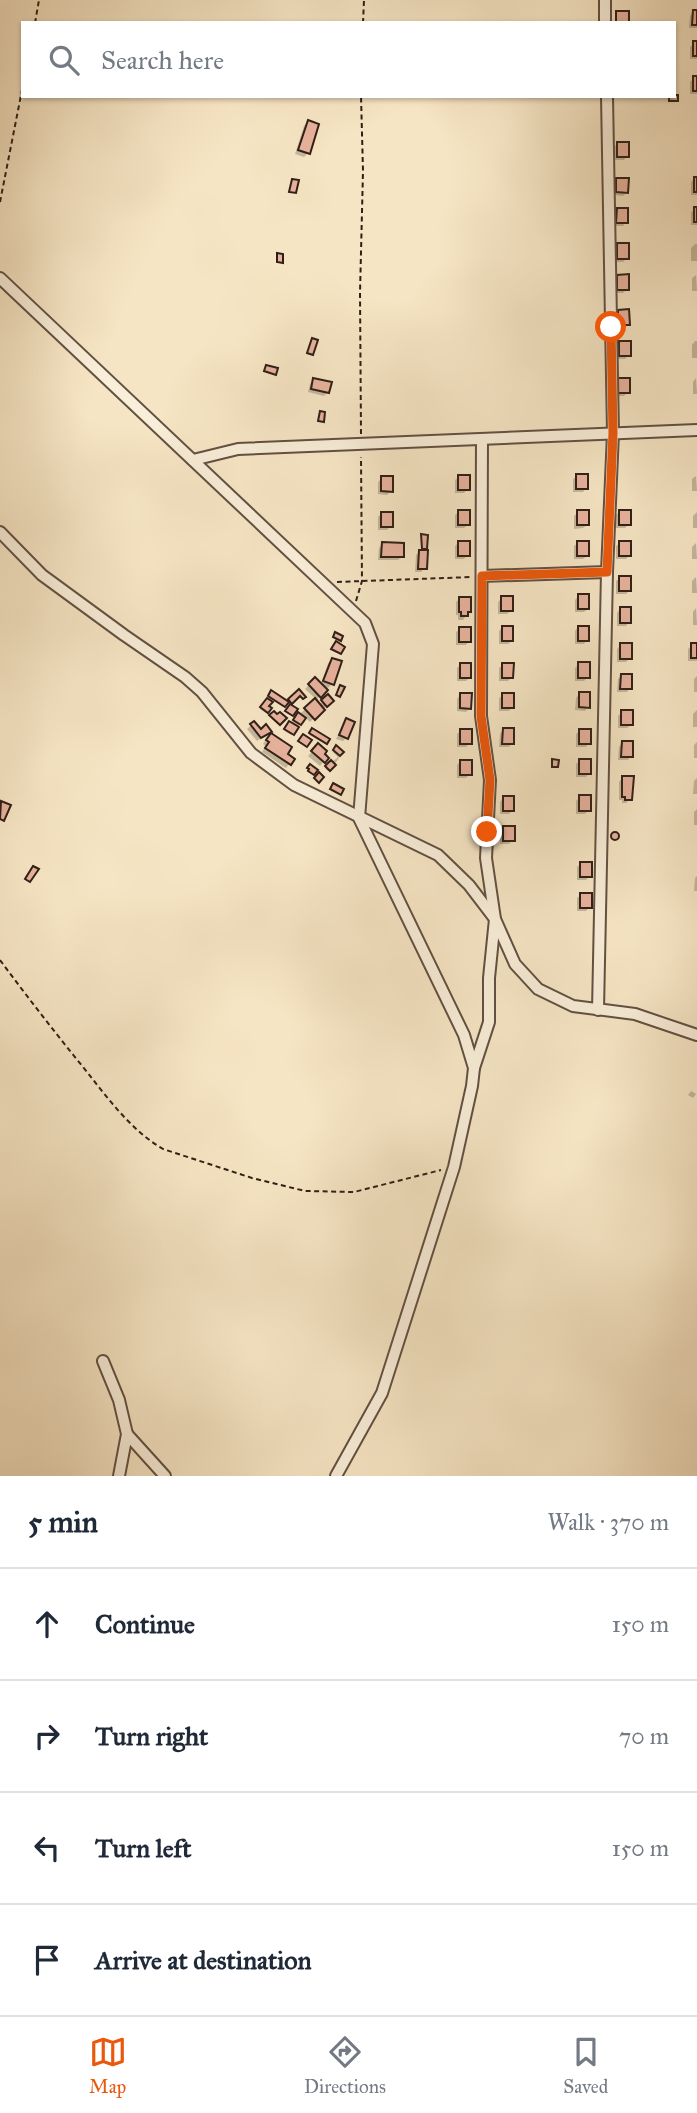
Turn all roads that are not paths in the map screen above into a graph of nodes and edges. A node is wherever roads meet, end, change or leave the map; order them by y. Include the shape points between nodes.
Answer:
1 (604, 0) edge
2 (605, 21) edge
3 (607, 98) edge
4 (0, 278) edge
5 (697, 430) edge
6 (613, 433) junction
7 (482, 439) junction
8 (193, 460) junction
9 (0, 532) edge
10 (607, 572) junction
11 (482, 576) junction
12 (359, 818) junction
13 (495, 919) junction
14 (598, 1010) junction
15 (697, 1035) edge
16 (474, 1068) junction
17 (103, 1361) dead end
18 (127, 1434) junction
19 (119, 1476) edge
20 (165, 1476) edge
21 (336, 1476) edge

1 - 2 street
3 - 6 street
4 - 8 street
5 - 6 street
6 - 7 street
6 - 10 street
7 - 8 street via 237,449
7 - 11 street
8 - 12 street via 365,623 373,644
9 - 12 street via 41,575 194,684 251,753 295,785
10 - 11 street
10 - 14 street
11 - 13 street via 481,716 490,780 486,858
12 - 13 street via 438,855
12 - 16 street via 464,1035
13 - 14 street via 515,964 538,989 573,1006
13 - 16 street via 489,1022
14 - 15 street via 650,1017
16 - 21 street via 454,1167 382,1393
17 - 18 street
18 - 19 street
18 - 20 street

